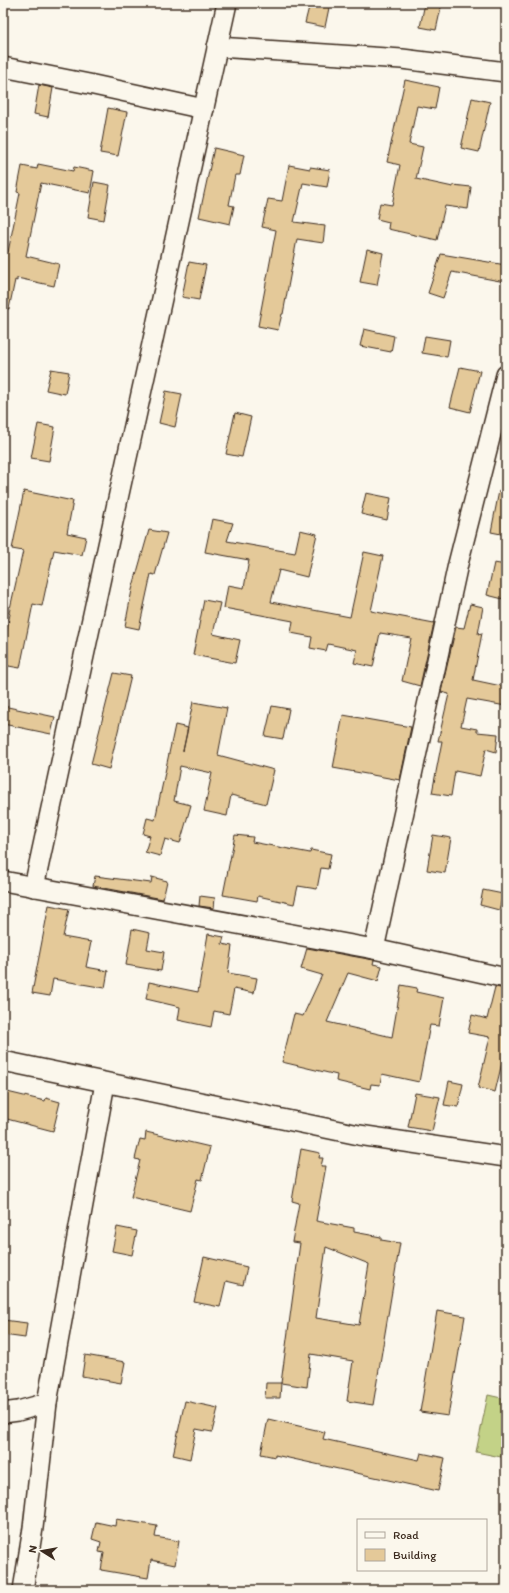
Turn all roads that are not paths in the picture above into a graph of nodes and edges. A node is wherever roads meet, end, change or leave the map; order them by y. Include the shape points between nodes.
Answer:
1 (227, 3) edge
2 (218, 47) junction
3 (3, 68) edge
4 (506, 72) edge
5 (204, 109) junction
6 (506, 375) edge
7 (3, 881) edge
8 (34, 887) junction
9 (374, 949) junction
10 (506, 978) edge
11 (3, 1061) edge
12 (105, 1083) junction
13 (506, 1158) edge
14 (47, 1403) junction
15 (3, 1413) edge
16 (23, 1590) edge

1 - 2 street
2 - 4 street via 402,59
2 - 5 street
3 - 5 street
5 - 8 street
6 - 9 street via 458,564
7 - 8 street
8 - 9 street
9 - 10 street
11 - 12 street
12 - 13 street via 359,1135
12 - 14 street
14 - 15 street
14 - 16 street via 33,1528

